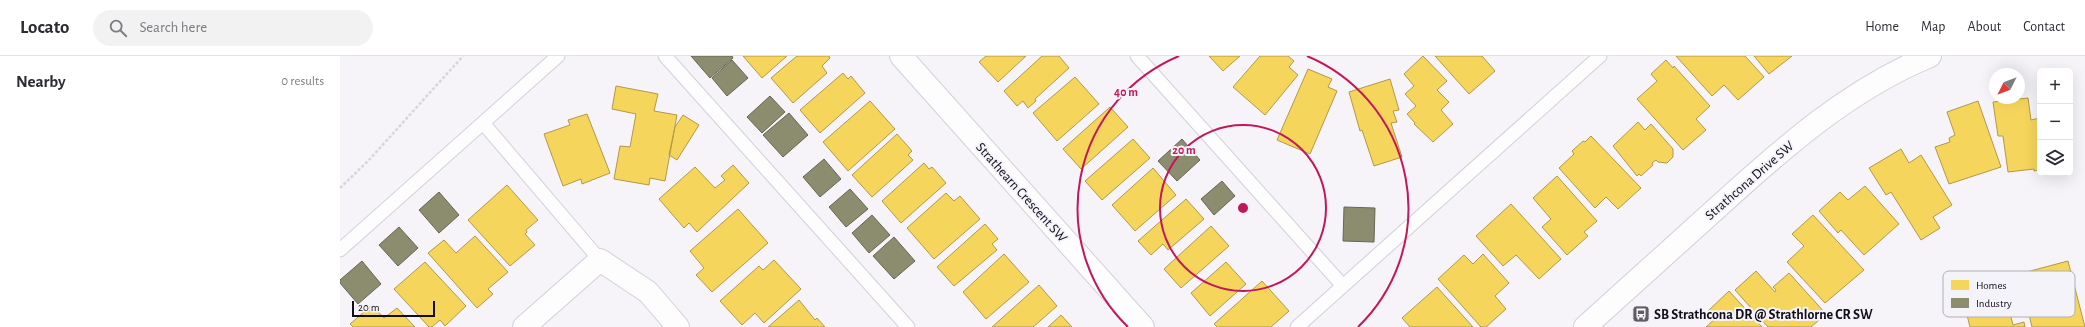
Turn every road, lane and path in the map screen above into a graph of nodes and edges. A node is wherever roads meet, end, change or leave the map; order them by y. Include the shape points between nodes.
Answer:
1 (463, 56) edge
2 (558, 56) edge
3 (665, 56) edge
4 (901, 56) edge
5 (1137, 56) edge
6 (1600, 56) edge
7 (1930, 56) edge
8 (483, 123) junction
9 (340, 188) edge
10 (340, 250) edge
11 (600, 260) junction
12 (1343, 286) junction
13 (524, 327) edge
14 (678, 327) edge
15 (908, 327) edge
16 (1143, 327) edge
17 (1297, 327) edge
18 (1585, 327) edge

1 - 9 path via 369,160
2 - 8 lane
3 - 15 lane
4 - 16 street, Strathearn Crescent SW
5 - 12 lane
6 - 12 lane
7 - 18 street, Strathcona Drive SW via 1864,88 1776,154
8 - 10 lane
8 - 11 lane
11 - 13 street
11 - 14 street via 648,292
12 - 17 lane

